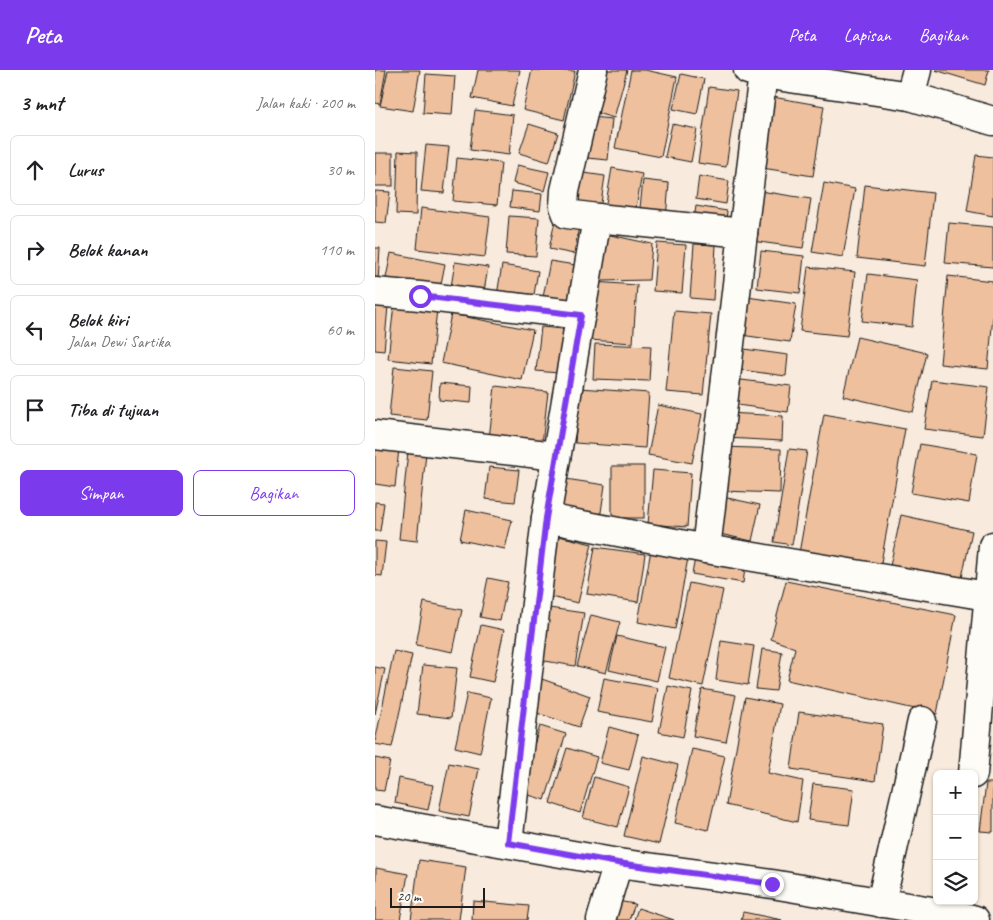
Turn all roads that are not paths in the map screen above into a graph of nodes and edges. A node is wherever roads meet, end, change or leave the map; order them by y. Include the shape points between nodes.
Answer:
1 (593, 70) edge
2 (917, 70) edge
3 (755, 72) edge
4 (910, 96) junction
5 (993, 122) edge
6 (597, 218) junction
7 (743, 233) junction
8 (375, 292) edge
9 (581, 315) junction
10 (375, 435) edge
11 (557, 456) junction
12 (546, 518) junction
13 (993, 546) edge
14 (706, 549) junction
15 (990, 597) edge
16 (922, 721) dead end
17 (973, 770) edge
18 (375, 820) edge
19 (508, 843) junction
20 (618, 863) junction
21 (881, 903) junction
22 (966, 912) edge
23 (601, 920) edge

1 - 6 street via 564,206 567,214
2 - 4 street
3 - 4 street
3 - 7 street
4 - 5 street
6 - 7 street
6 - 9 street
7 - 14 street
8 - 9 street
9 - 11 street
10 - 11 street
11 - 12 street
12 - 14 street
12 - 19 street
13 - 15 street
14 - 15 street
15 - 17 street
16 - 21 street
18 - 19 street
19 - 20 street
20 - 21 street
20 - 23 street
21 - 22 street

